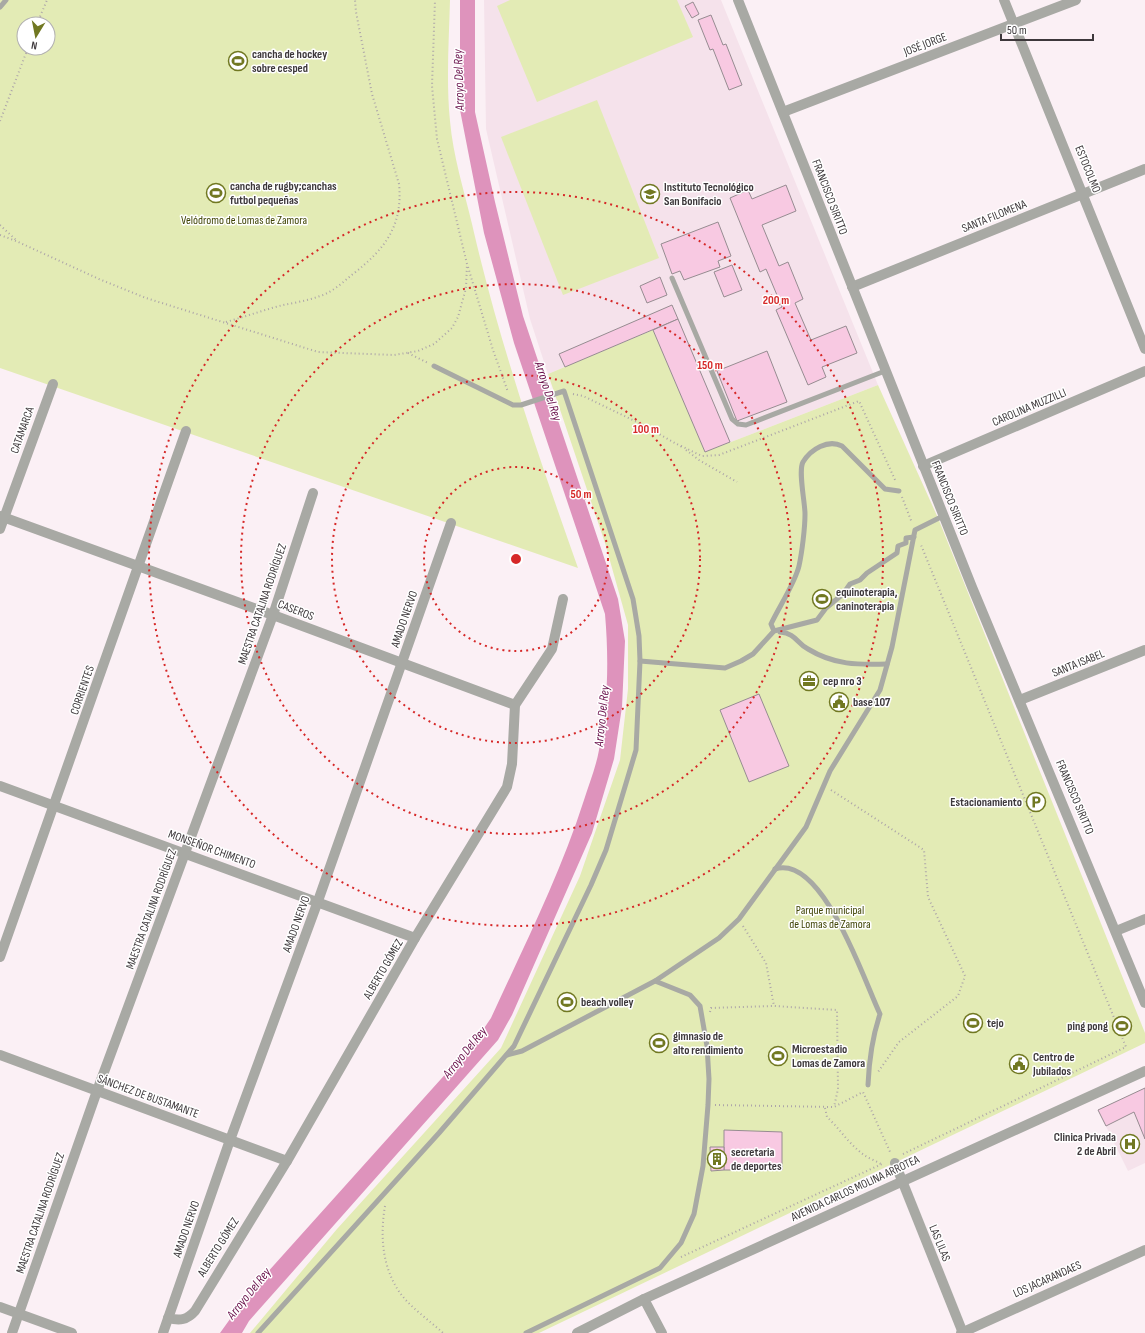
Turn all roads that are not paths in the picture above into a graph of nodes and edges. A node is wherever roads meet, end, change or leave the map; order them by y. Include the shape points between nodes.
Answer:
1 (6, 0) edge
2 (738, 0) edge
3 (1004, 0) edge
4 (1076, 0) edge
5 (0, 7) edge
6 (1014, 25) junction
7 (783, 112) junction
8 (1145, 169) edge
9 (1084, 194) junction
10 (672, 278) dead end
11 (852, 287) junction
12 (1145, 349) edge
13 (434, 366) road end
14 (885, 371) junction
15 (1145, 371) edge
16 (52, 384) dead end
17 (186, 431) dead end
18 (923, 466) junction
19 (899, 490) road end
20 (313, 493) dead end
21 (944, 516) junction
22 (2, 517) edge
23 (451, 523) dead end
24 (0, 529) edge
25 (914, 537) junction
26 (139, 566) junction
27 (563, 599) dead end
28 (273, 615) junction
29 (774, 631) junction
30 (1145, 650) edge
31 (640, 660) junction
32 (402, 664) junction
33 (887, 664) junction
34 (1020, 700) junction
35 (515, 705) junction
36 (0, 786) edge
37 (55, 806) junction
38 (186, 853) junction
39 (775, 869) junction
40 (318, 901) junction
41 (1145, 919) edge
42 (1116, 931) junction
43 (416, 938) junction
44 (0, 957) edge
45 (655, 981) junction
46 (1145, 1003) edge
47 (0, 1055) edge
48 (507, 1055) junction
49 (1145, 1071) edge
50 (868, 1085) road end
51 (97, 1091) junction
52 (230, 1140) junction
53 (287, 1161) junction
54 (894, 1163) road end
55 (901, 1181) junction
56 (1145, 1250) edge
57 (644, 1299) junction
58 (0, 1307) edge
59 (19, 1314) junction
60 (168, 1318) junction
61 (12, 1333) edge
62 (72, 1333) edge
63 (163, 1333) edge
64 (258, 1333) edge
65 (526, 1333) edge
66 (578, 1333) edge
67 (662, 1333) edge
68 (962, 1333) edge

1 - 5 lane
2 - 7 street, FRANCISCO SIRITTO
3 - 6 street, ESTOCOLMO
4 - 6 street, JOSÉ JORGE
6 - 7 street, JOSÉ JORGE
6 - 9 street, ESTOCOLMO
7 - 11 street, FRANCISCO SIRITTO
8 - 9 street, SANTA FILOMENA
9 - 11 street, SANTA FILOMENA
9 - 12 street, ESTOCOLMO
10 - 14 lane via 732,420 738,424 746,425
11 - 14 street, FRANCISCO SIRITTO
13 - 31 lane via 513,405 521,405 564,391 632,599 639,636
14 - 18 street, FRANCISCO SIRITTO
15 - 18 street, CAROLINA MUZZILLI
16 - 22 street, CATAMARCA
17 - 26 street, CORRIENTES
18 - 21 street, FRANCISCO SIRITTO
19 - 29 lane via 885,489 835,442 827,443 812,452 803,462 805,514 799,567 771,624
20 - 28 street, MAESTRA CATALINA RODRÍGUEZ
21 - 25 lane via 915,530
21 - 34 street, FRANCISCO SIRITTO
22 - 24 street, CATAMARCA
22 - 26 street, CASEROS
23 - 32 street, AMADO NERVO
25 - 29 lane via 906,538 906,543 898,546 897,553 860,580 850,584 817,620
25 - 33 lane
26 - 28 street, CASEROS
26 - 37 street, CORRIENTES
27 - 35 street via 552,648
28 - 32 street, CASEROS
28 - 38 street, MAESTRA CATALINA RODRÍGUEZ
29 - 31 lane via 753,654 725,668
29 - 33 lane via 791,633 807,649 830,659 856,665
30 - 34 street, SANTA ISABEL
31 - 48 lane via 636,750 606,850 519,1036
32 - 35 street, CASEROS
32 - 40 street, AMADO NERVO
33 - 39 lane via 880,690 830,771 806,827
34 - 42 street, FRANCISCO SIRITTO
35 - 43 street, ALBERTO GÓMEZ via 512,764 507,787
36 - 37 street, MONSEÑOR CHIMENTO
37 - 38 street, MONSEÑOR CHIMENTO
37 - 44 street, CORRIENTES
38 - 40 street, MONSEÑOR CHIMENTO
38 - 51 street, MAESTRA CATALINA RODRÍGUEZ
39 - 45 lane via 739,919 719,938
39 - 50 lane via 792,868 810,880 836,915 862,972 880,1014 873,1036
40 - 43 street, MONSEÑOR CHIMENTO
40 - 52 street, AMADO NERVO
41 - 42 street
42 - 46 street, FRANCISCO SIRITTO
43 - 53 street, ALBERTO GÓMEZ
45 - 48 lane via 522,1051
45 - 65 lane via 690,995 700,1006 707,1046 708,1105 703,1166 694,1214 682,1243 660,1268
47 - 51 street, SÁNCHEZ DE BUSTAMANTE
48 - 64 lane
49 - 55 street, AVENIDA CARLOS MOLINA ARROTEA
51 - 52 street, SÁNCHEZ DE BUSTAMANTE
51 - 59 street, MAESTRA CATALINA RODRÍGUEZ
52 - 53 street, SÁNCHEZ DE BUSTAMANTE
52 - 60 street, AMADO NERVO
53 - 60 street, ALBERTO GÓMEZ via 195,1310 183,1320
54 - 55 street, LAS LILAS
55 - 57 street, AVENIDA CARLOS MOLINA ARROTEA
55 - 68 street, LAS LILAS
56 - 68 street, LOS JACARANDAES
57 - 66 street, AVENIDA CARLOS MOLINA ARROTEA
57 - 67 street
58 - 59 street
59 - 61 street, MAESTRA CATALINA RODRÍGUEZ
59 - 62 street
60 - 63 street, AMADO NERVO

